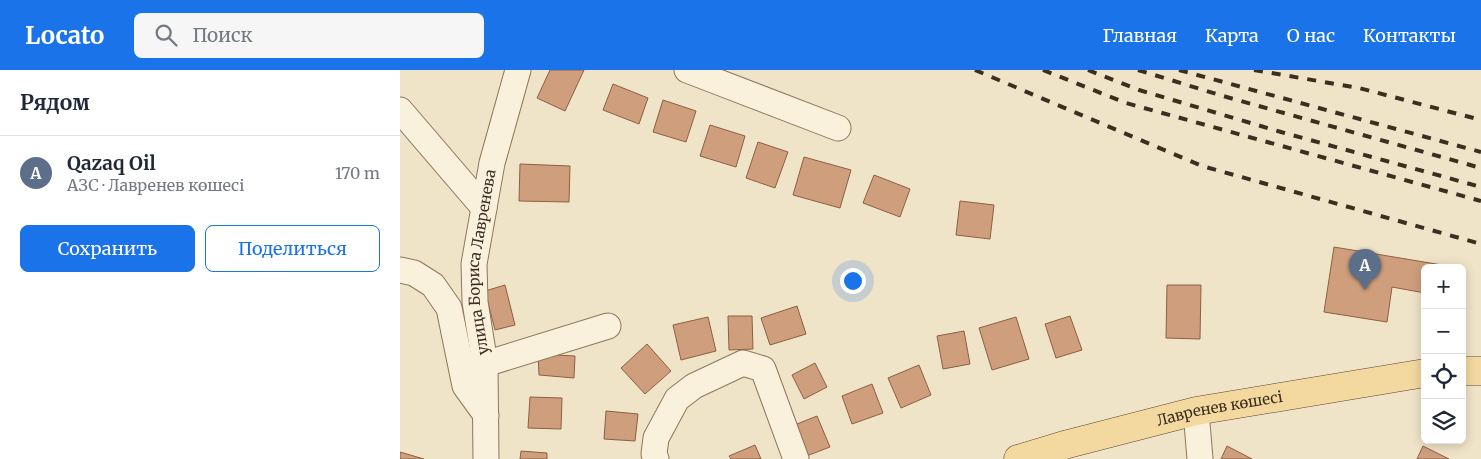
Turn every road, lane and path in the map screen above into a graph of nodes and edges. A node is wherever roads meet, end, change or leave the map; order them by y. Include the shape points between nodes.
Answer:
1 (518, 70) edge
2 (687, 70) edge
3 (400, 110) edge
4 (838, 128) dead end
5 (484, 208) junction
6 (400, 270) edge
7 (608, 326) dead end
8 (485, 364) junction
9 (1466, 371) edge
10 (1481, 371) edge
11 (1421, 374) edge
12 (1196, 411) junction
13 (486, 415) junction
14 (486, 459) edge
15 (656, 459) edge
16 (796, 459) edge
17 (1018, 459) edge
18 (1200, 459) edge

1 - 5 street, улица Бориса Лавренева via 492,163
2 - 4 street
3 - 5 street
5 - 8 street, улица Бориса Лавренева via 474,264 475,302
6 - 13 street via 433,284 448,308 465,386
7 - 8 street
8 - 13 street, улица Бориса Лавренева
9 - 10 main road
11 - 12 main road, Лавренев көшесі
12 - 17 main road, Лавренев көшесі
12 - 18 street
13 - 14 street, улица Бориса Лавренева
15 - 16 street via 656,438 676,399 694,386 743,362 763,369

